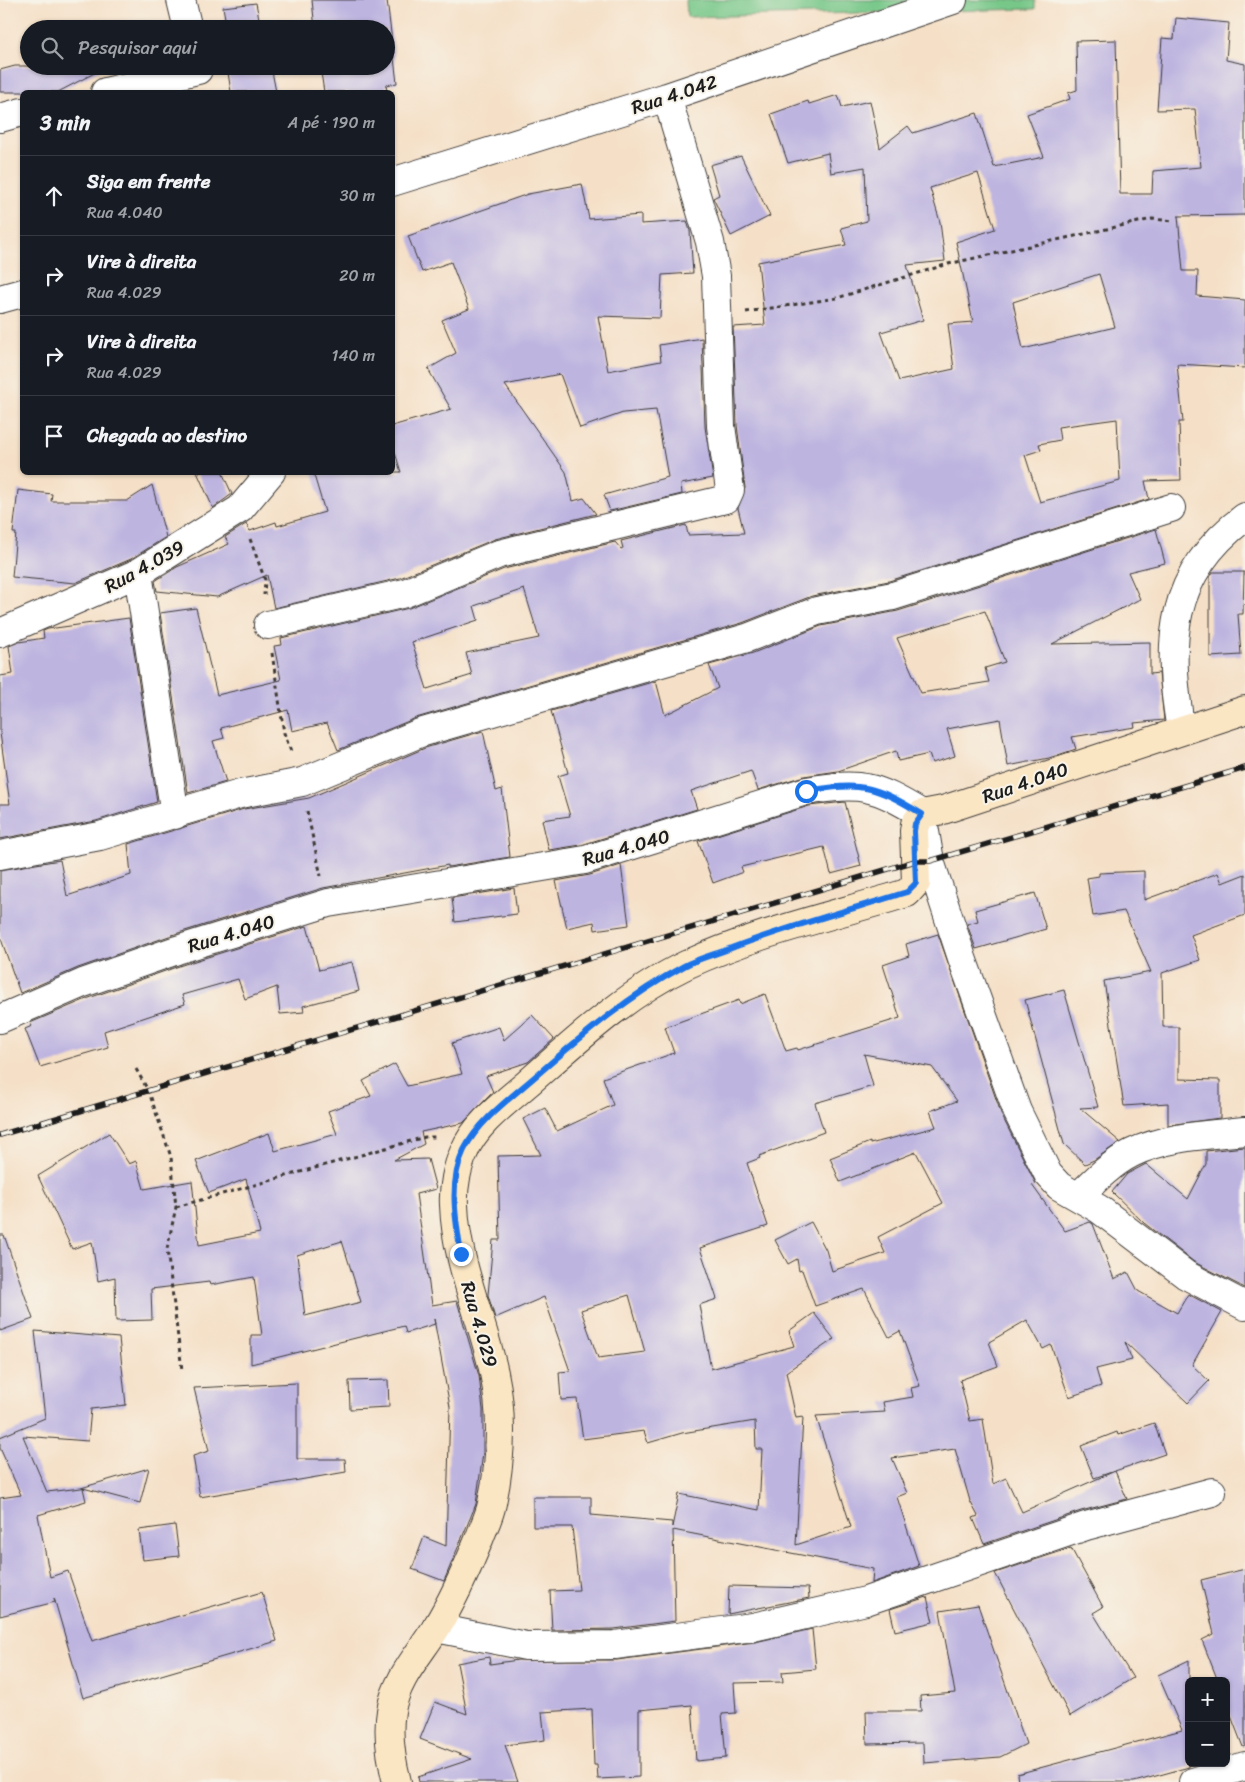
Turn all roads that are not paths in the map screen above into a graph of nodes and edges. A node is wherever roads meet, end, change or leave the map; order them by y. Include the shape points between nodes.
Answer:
1 (181, 0) edge
2 (953, 0) edge
3 (186, 20) edge
4 (199, 76) edge
5 (117, 90) edge
6 (667, 97) junction
7 (20, 113) edge
8 (0, 118) edge
9 (395, 181) edge
10 (20, 293) edge
11 (0, 299) edge
12 (268, 475) edge
13 (1171, 508) dead end
14 (1245, 517) edge
15 (138, 574) junction
16 (268, 625) road end
17 (0, 633) edge
18 (1245, 710) edge
19 (1181, 730) junction
20 (922, 814) junction
21 (175, 815) junction
22 (0, 855) edge
23 (0, 1019) edge
24 (1245, 1131) edge
25 (1079, 1196) junction
26 (1245, 1306) edge
27 (1212, 1492) dead end
28 (436, 1628) junction
29 (1245, 1766) edge
30 (397, 1782) edge
31 (1193, 1782) edge

1 - 3 street
2 - 6 street, Rua 4.042
4 - 5 street
6 - 9 street, Rua 4.042
6 - 16 street via 710,242 716,276 721,426 730,490 726,499 499,554 405,593
7 - 8 street
10 - 11 street
12 - 15 street, Rua 4.039 via 240,509
13 - 21 street via 893,596 817,610 747,638 420,733 302,782 240,794
14 - 19 street via 1230,528 1194,570 1181,597 1173,642 1173,685
15 - 17 street, Rua 4.039
15 - 21 street
18 - 19 street, Rua 4.040
19 - 20 street, Rua 4.040 via 943,810
20 - 23 street, Rua 4.040 via 871,788 834,786 806,791 585,860 328,903 83,983
20 - 25 street via 930,861 1018,1111 1048,1174 1059,1186
20 - 28 street, Rua 4.029 via 914,831 916,883 913,888 686,965 652,984 601,1020 506,1102 464,1150 456,1178 454,1204 461,1254 494,1372 499,1450 491,1507 462,1581
21 - 22 street via 100,836
24 - 25 street via 1178,1138 1133,1153 1104,1171
25 - 26 street via 1186,1275
27 - 28 street via 1086,1526 866,1601 753,1627 615,1644 526,1646
28 - 30 street, Rua 4.029 via 404,1674 391,1710 390,1753
29 - 31 street

